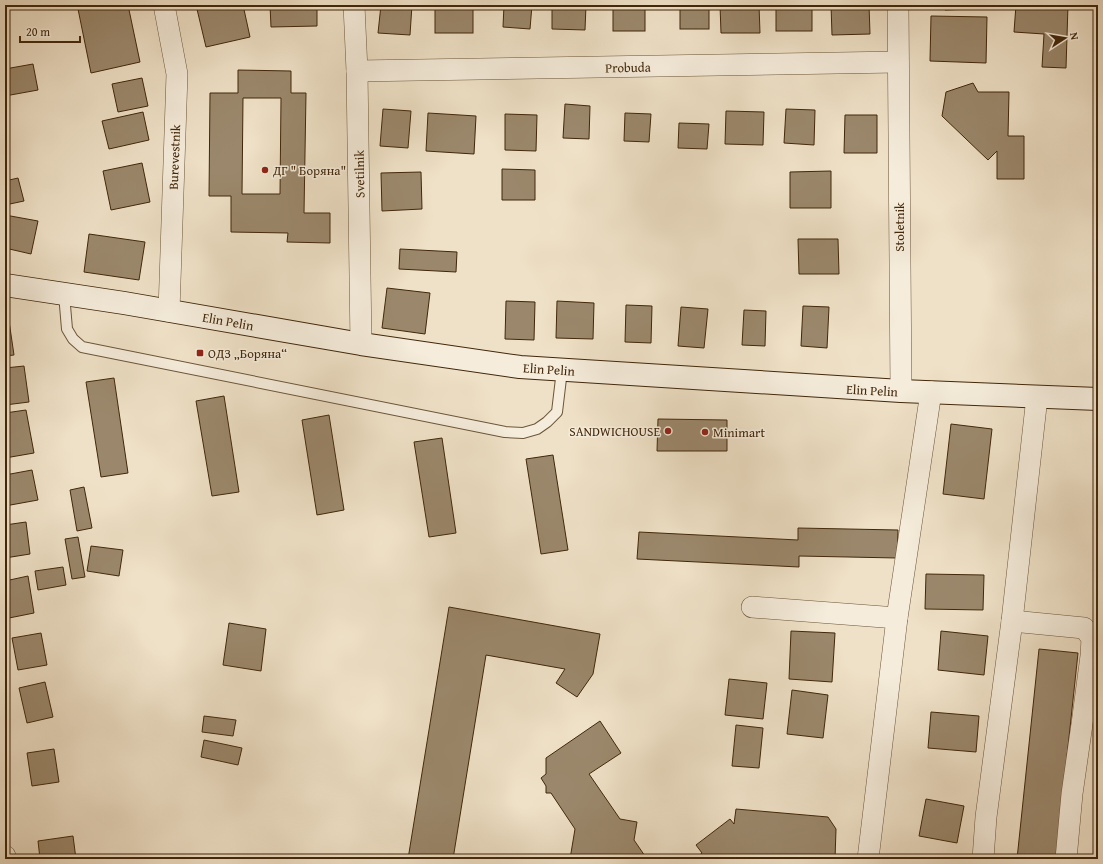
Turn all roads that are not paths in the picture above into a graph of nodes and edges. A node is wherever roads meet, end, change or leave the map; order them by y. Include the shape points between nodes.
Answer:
1 (164, 5) edge
2 (354, 5) edge
3 (898, 5) edge
4 (898, 62) junction
5 (358, 71) junction
6 (5, 284) edge
7 (64, 294) junction
8 (169, 310) junction
9 (361, 344) junction
10 (562, 370) junction
11 (900, 391) junction
12 (931, 392) junction
13 (1038, 397) junction
14 (1098, 399) edge
15 (752, 607) dead end
16 (897, 618) junction
17 (1012, 621) junction
18 (5, 856) edge
19 (6, 859) edge
20 (868, 859) edge
21 (983, 859) edge
22 (1066, 859) edge

1 - 8 street, Burevestnik via 177,74
2 - 5 street, Svetilnik
3 - 4 street, Stoletnik
4 - 5 street, Probuda
4 - 11 street, Stoletnik
5 - 9 street, Svetilnik
6 - 7 street, Elin Pelin
7 - 8 street, Elin Pelin
7 - 10 lane via 67,329 82,347 505,432 523,433 537,429 557,412
8 - 9 street, Elin Pelin
9 - 10 street, Elin Pelin via 520,367
10 - 11 street, Elin Pelin
11 - 12 street, Elin Pelin
12 - 13 street, Elin Pelin
12 - 16 street
13 - 14 street, Elin Pelin
13 - 17 street
15 - 16 street
16 - 20 street
17 - 21 street
17 - 22 street via 1084,628 1092,638
18 - 19 street

